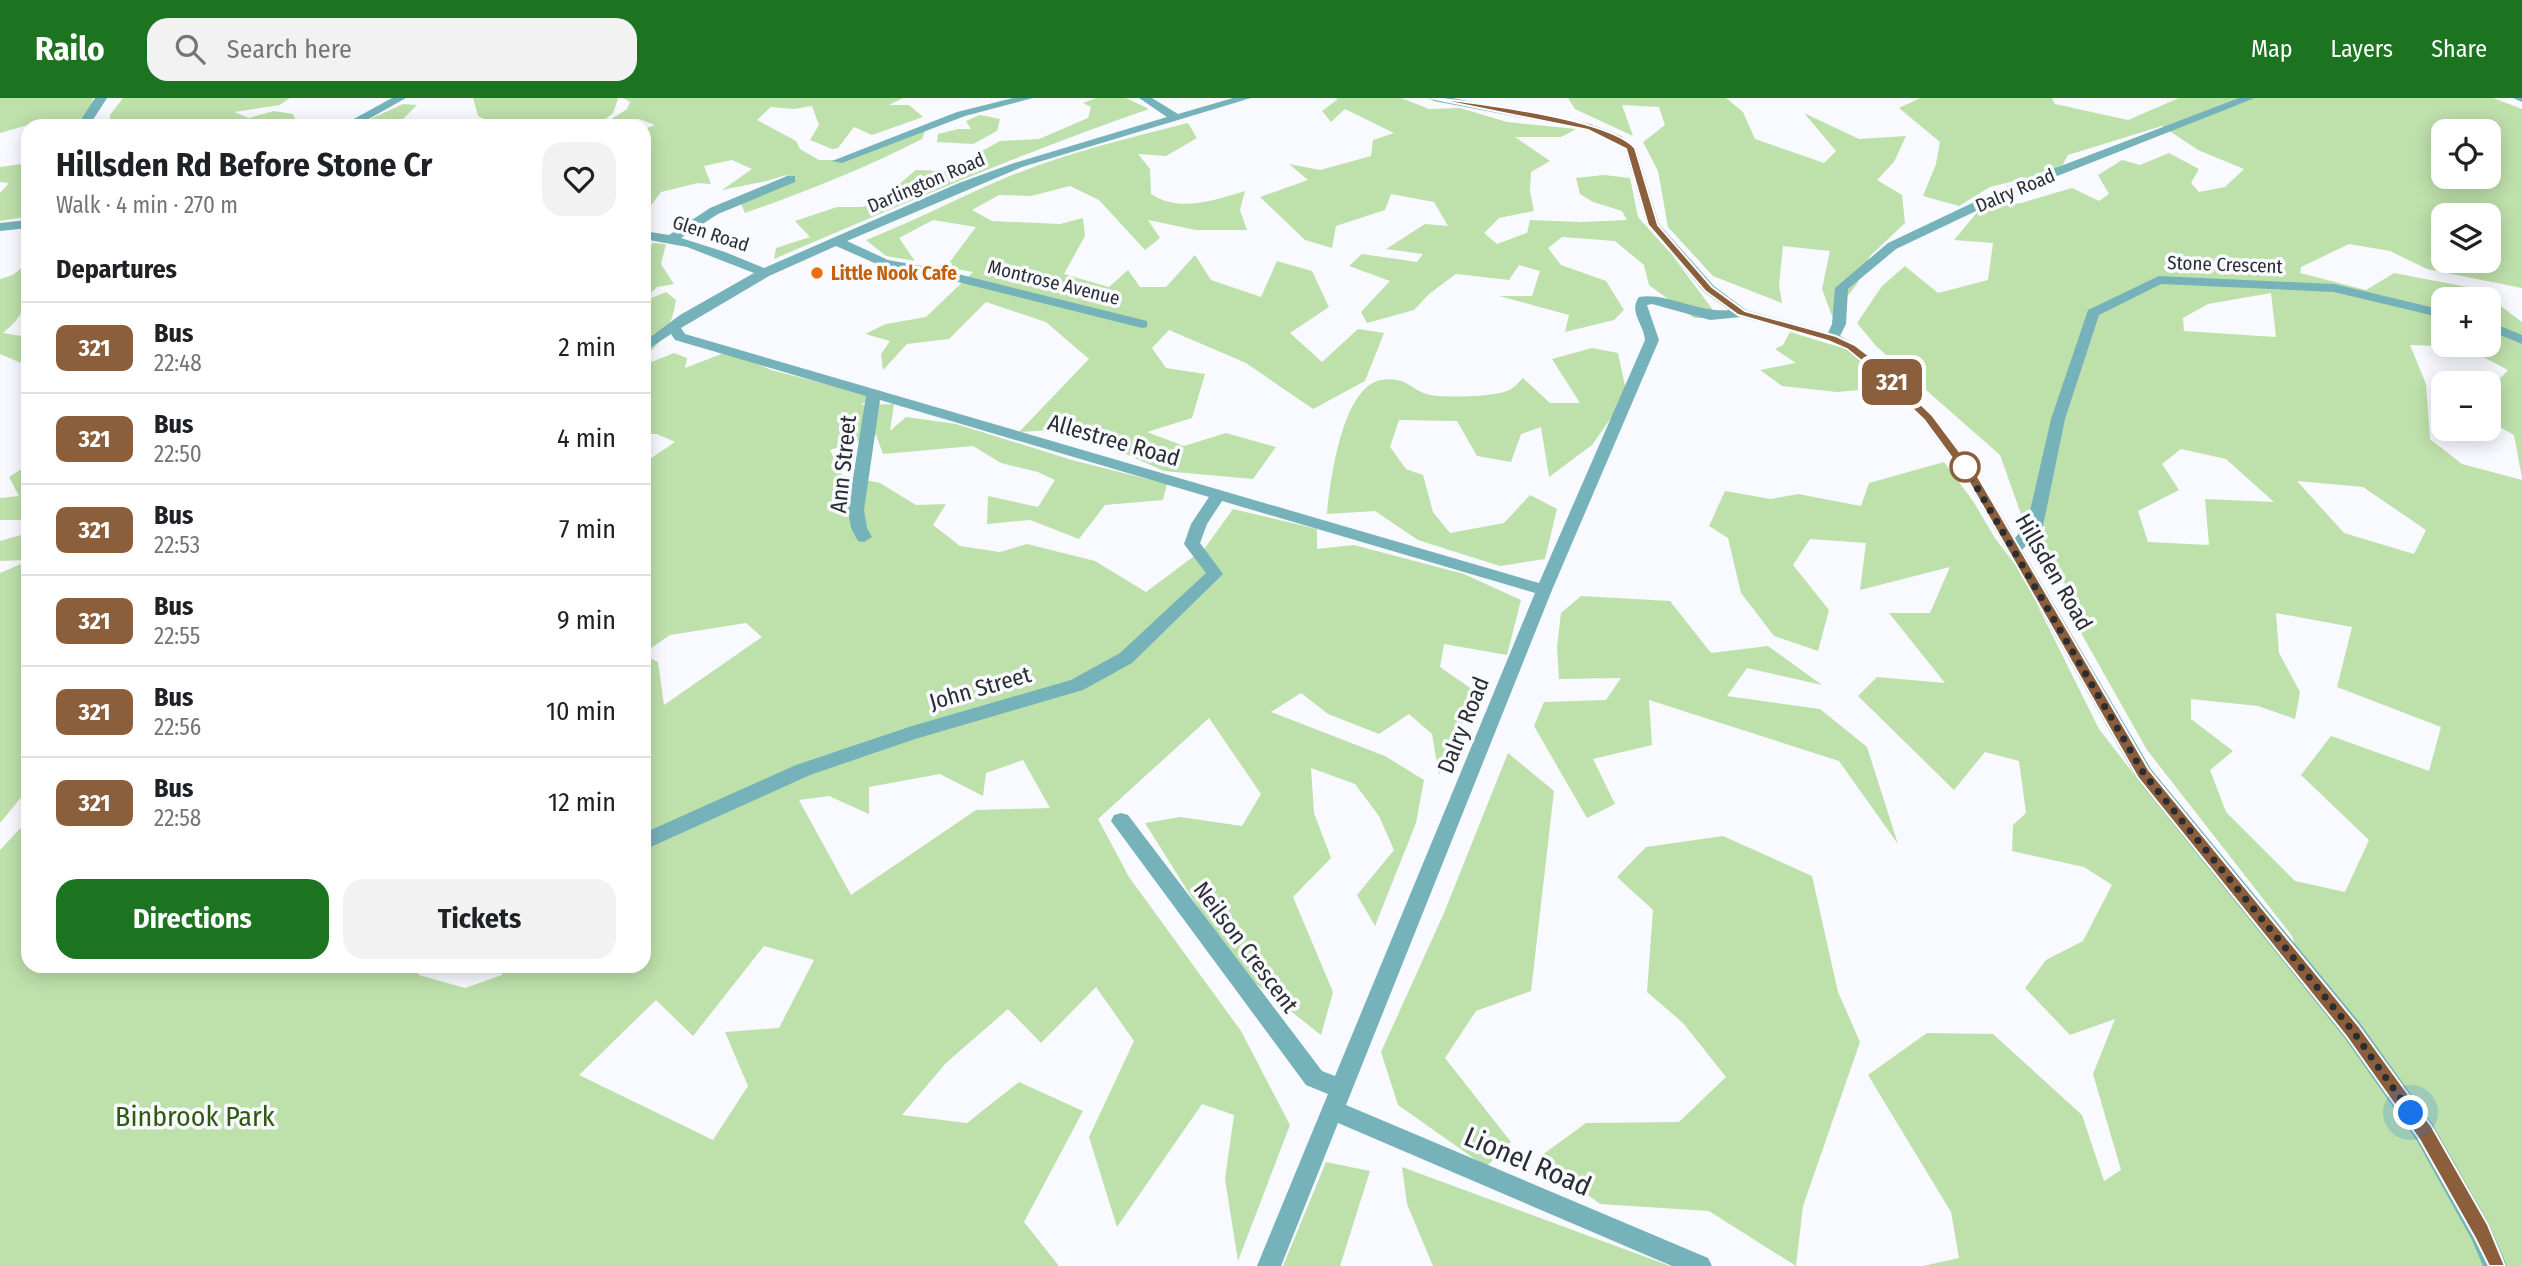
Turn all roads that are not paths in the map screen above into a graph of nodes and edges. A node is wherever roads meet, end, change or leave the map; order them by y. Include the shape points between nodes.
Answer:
1 (101, 98) edge
2 (400, 98) edge
3 (1027, 98) edge
4 (1146, 98) edge
5 (1245, 98) edge
6 (1434, 98) edge
7 (2249, 98) edge
8 (1174, 117) junction
9 (88, 119) edge
10 (360, 119) edge
11 (838, 161) dead end
12 (791, 179) dead end
13 (21, 225) edge
14 (0, 227) edge
15 (651, 235) edge
16 (673, 238) junction
17 (837, 241) junction
18 (764, 273) junction
19 (2431, 311) edge
20 (1741, 313) junction
21 (1142, 324) dead end
22 (674, 328) junction
23 (2501, 331) edge
24 (1832, 338) junction
25 (2522, 340) edge
26 (651, 343) edge
27 (874, 394) junction
28 (1218, 495) junction
29 (864, 537) dead end
30 (2014, 549) junction
31 (1544, 590) junction
32 (1121, 821) dead end
33 (651, 839) edge
34 (1337, 1099) junction
35 (1269, 1266) edge
36 (1700, 1266) edge
37 (2495, 1266) edge

1 - 9 street
2 - 10 street
3 - 11 street via 961,114
4 - 8 street
5 - 8 street, Darlington Road
6 - 20 street, Hillsden Road via 1590,127 1624,143 1630,148 1653,225 1709,289
7 - 24 street, Dalry Road via 2010,190 1892,246 1842,288 1839,324
8 - 17 street, Darlington Road via 1018,164
12 - 16 street via 714,211
13 - 14 street
15 - 16 street, Glen Road
16 - 18 street, Glen Road
17 - 18 street, Darlington Road
17 - 21 street, Montrose Avenue via 861,256 888,264
18 - 22 street, Darlington Road
19 - 30 street, Stone Crescent via 2334,288 2159,280 2093,313 2058,419 2035,526
20 - 24 street, Hillsden Road
20 - 31 street, Dalry Road via 1710,316 1653,300 1641,302 1640,310 1653,330 1652,340
22 - 26 street, Darlington Road
22 - 27 street, Allestree Road via 680,337
23 - 25 street
24 - 30 street, Hillsden Road via 1873,365 1928,417 1971,475
27 - 28 street, Allestree Road
27 - 29 street, Ann Street via 856,510
28 - 31 street, Allestree Road
28 - 33 street, John Street via 1192,544 1215,574 1126,658 1077,685 803,770
30 - 37 street, Hillsden Road via 2144,774 2352,1030 2418,1123 2481,1232
31 - 34 street, Dalry Road
32 - 34 street, Neilson Crescent via 1314,1078
34 - 35 street, Dalry Road
34 - 36 street, Lionel Road

